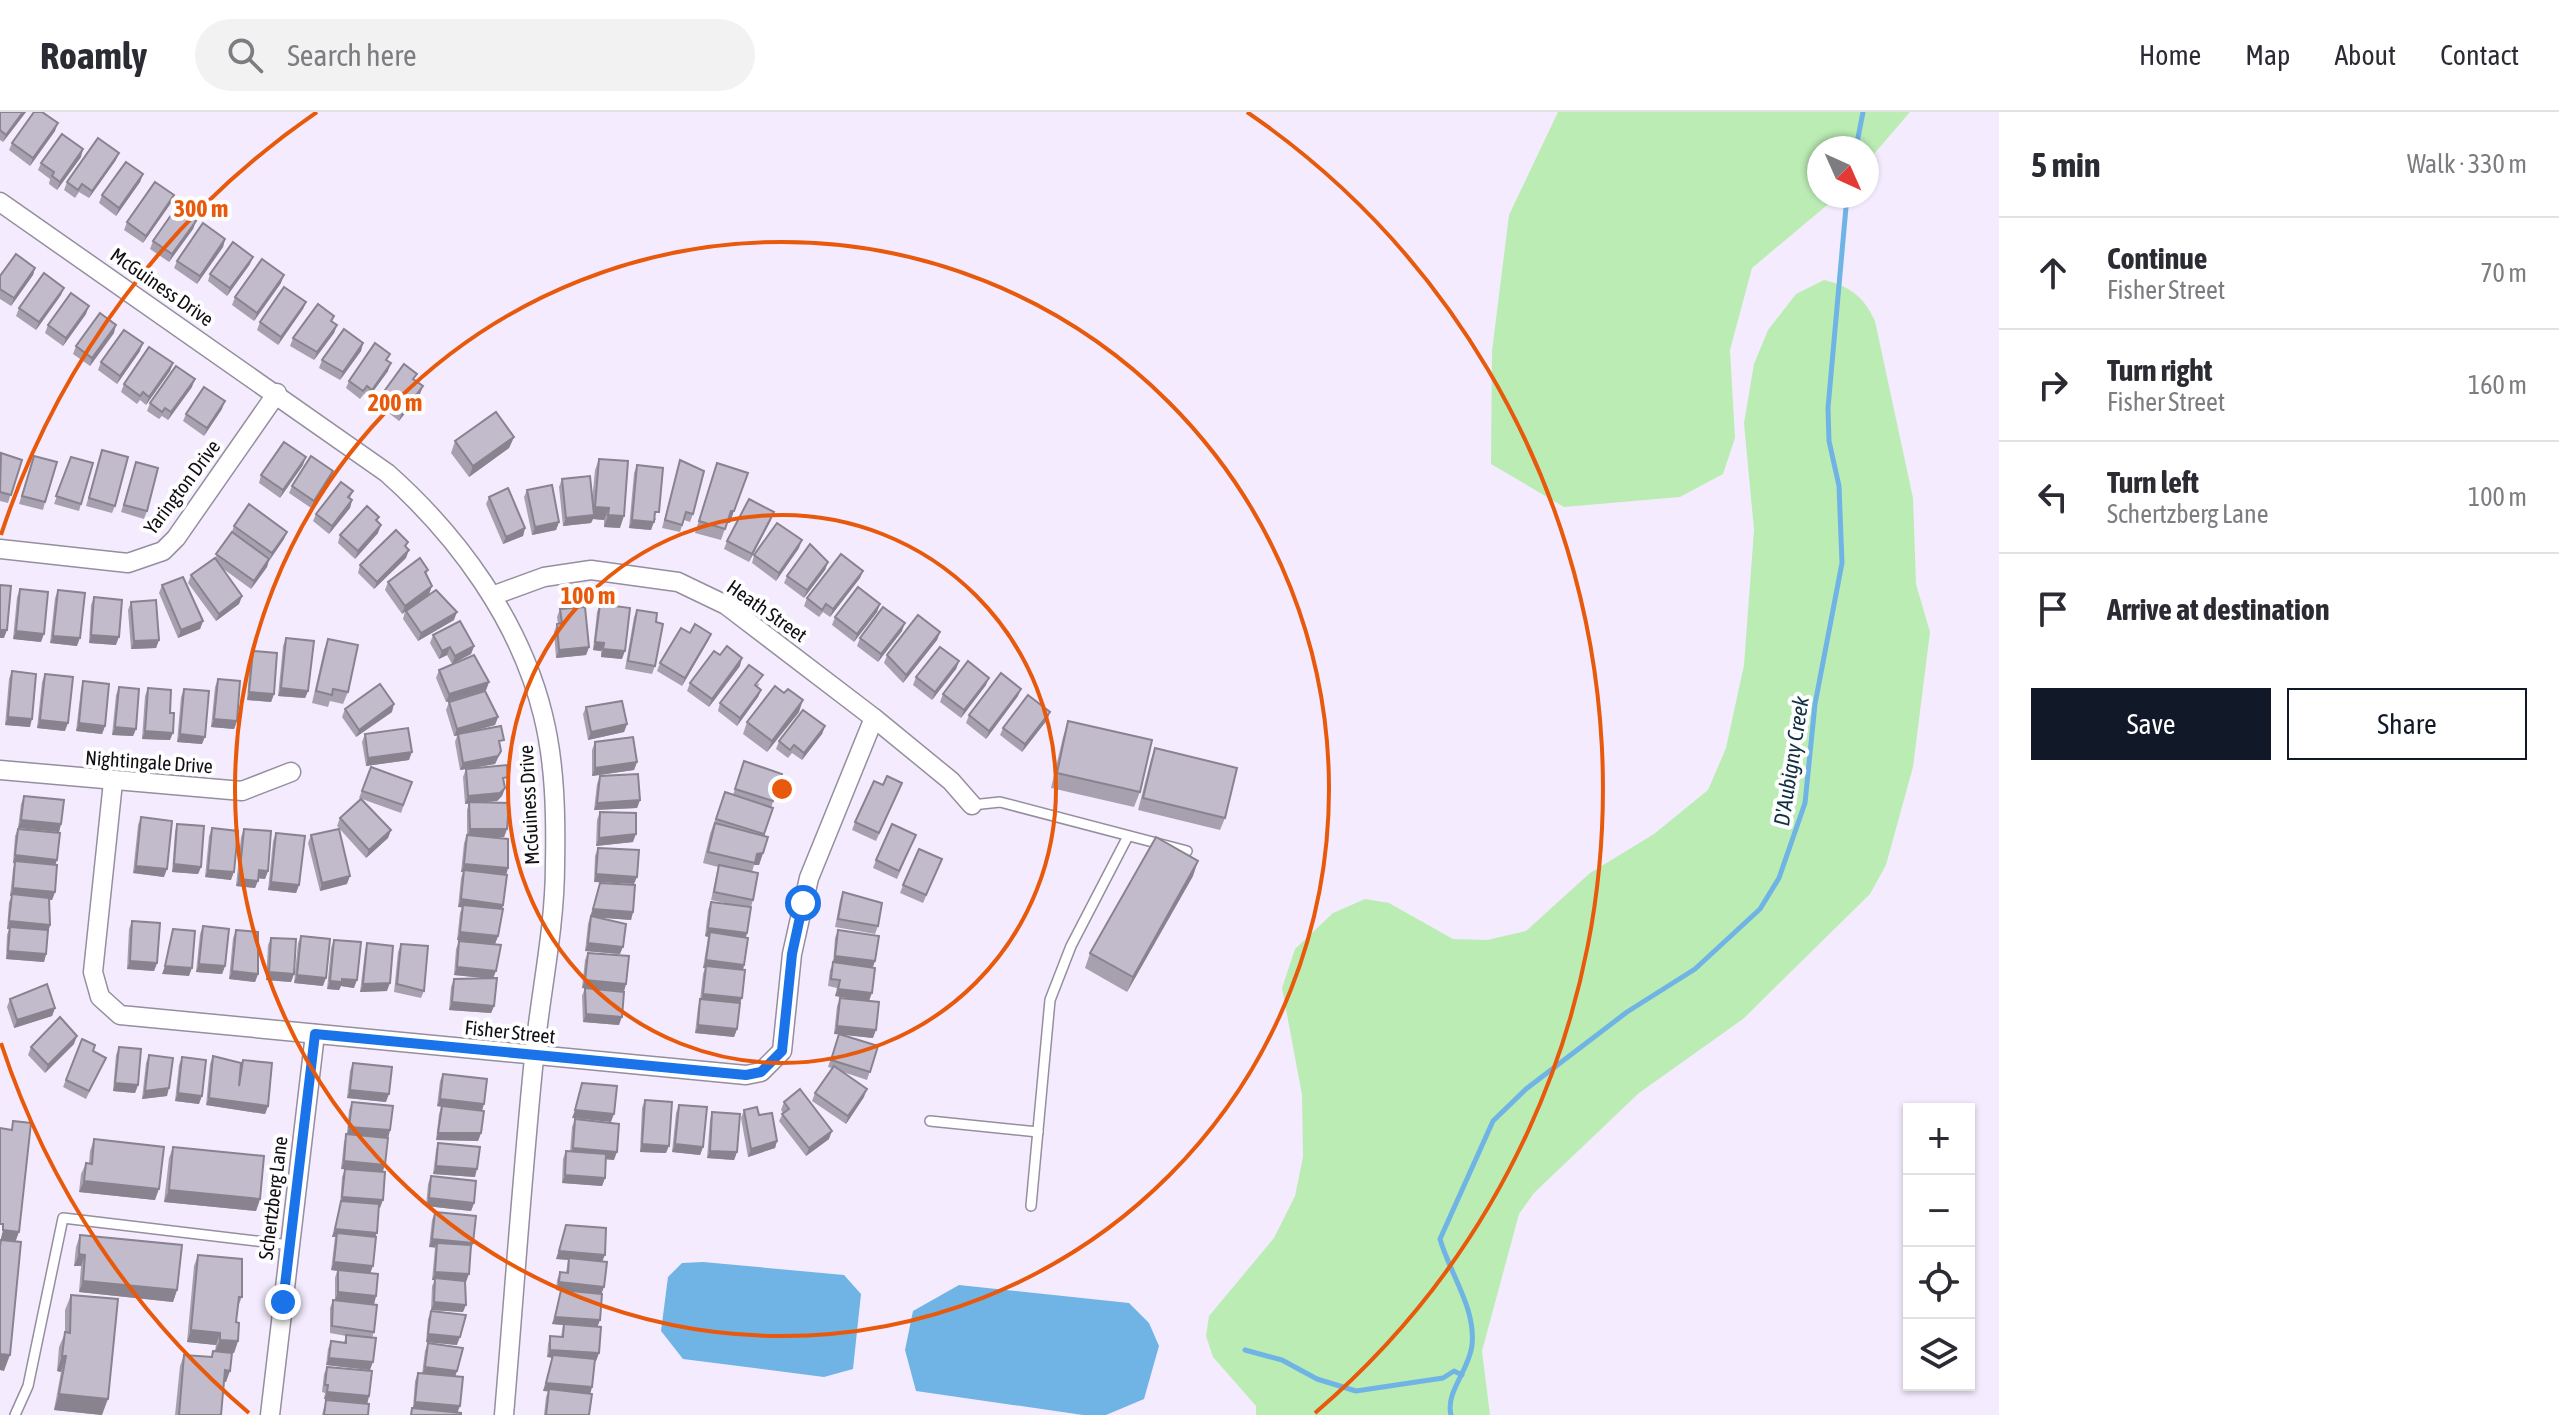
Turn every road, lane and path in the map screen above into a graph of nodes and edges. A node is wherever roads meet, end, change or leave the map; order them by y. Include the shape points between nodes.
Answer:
1 (0, 202) edge
2 (277, 393) junction
3 (0, 549) edge
4 (492, 596) junction
5 (874, 718) junction
6 (0, 770) edge
7 (291, 772) dead end
8 (113, 782) junction
9 (972, 805) joint
10 (1127, 838) junction
11 (1187, 851) edge
12 (315, 1034) junction
13 (534, 1057) junction
14 (930, 1121) dead end
15 (1038, 1132) junction
16 (1031, 1206) dead end
17 (290, 1245) junction
18 (15, 1415) edge
19 (270, 1415) edge
20 (504, 1415) edge

1 - 2 street, McGuiness Drive
2 - 3 street, Yarington Drive via 163,551 128,563
2 - 4 street, McGuiness Drive via 417,499
4 - 5 street, Heath Street via 544,577 591,570 678,582 726,605
4 - 13 street, McGuiness Drive via 526,665 543,713 552,764 556,868
5 - 9 street, Heath Street via 951,781
5 - 13 street, Fisher Street via 809,878 792,954 786,1036 774,1063 746,1075
6 - 8 street, Nightingale Drive
7 - 8 street, Nightingale Drive via 242,791
8 - 12 street, Fisher Street via 93,972 100,997 120,1015
9 - 10 lane via 1000,802
10 - 11 lane
10 - 15 lane via 1058,975 1047,1020
12 - 13 street, Fisher Street
12 - 17 street, Schertzberg Lane
13 - 20 street, McGuiness Drive
14 - 15 lane
15 - 16 lane
17 - 18 lane via 63,1218 28,1386
17 - 19 street, Schertzberg Lane

